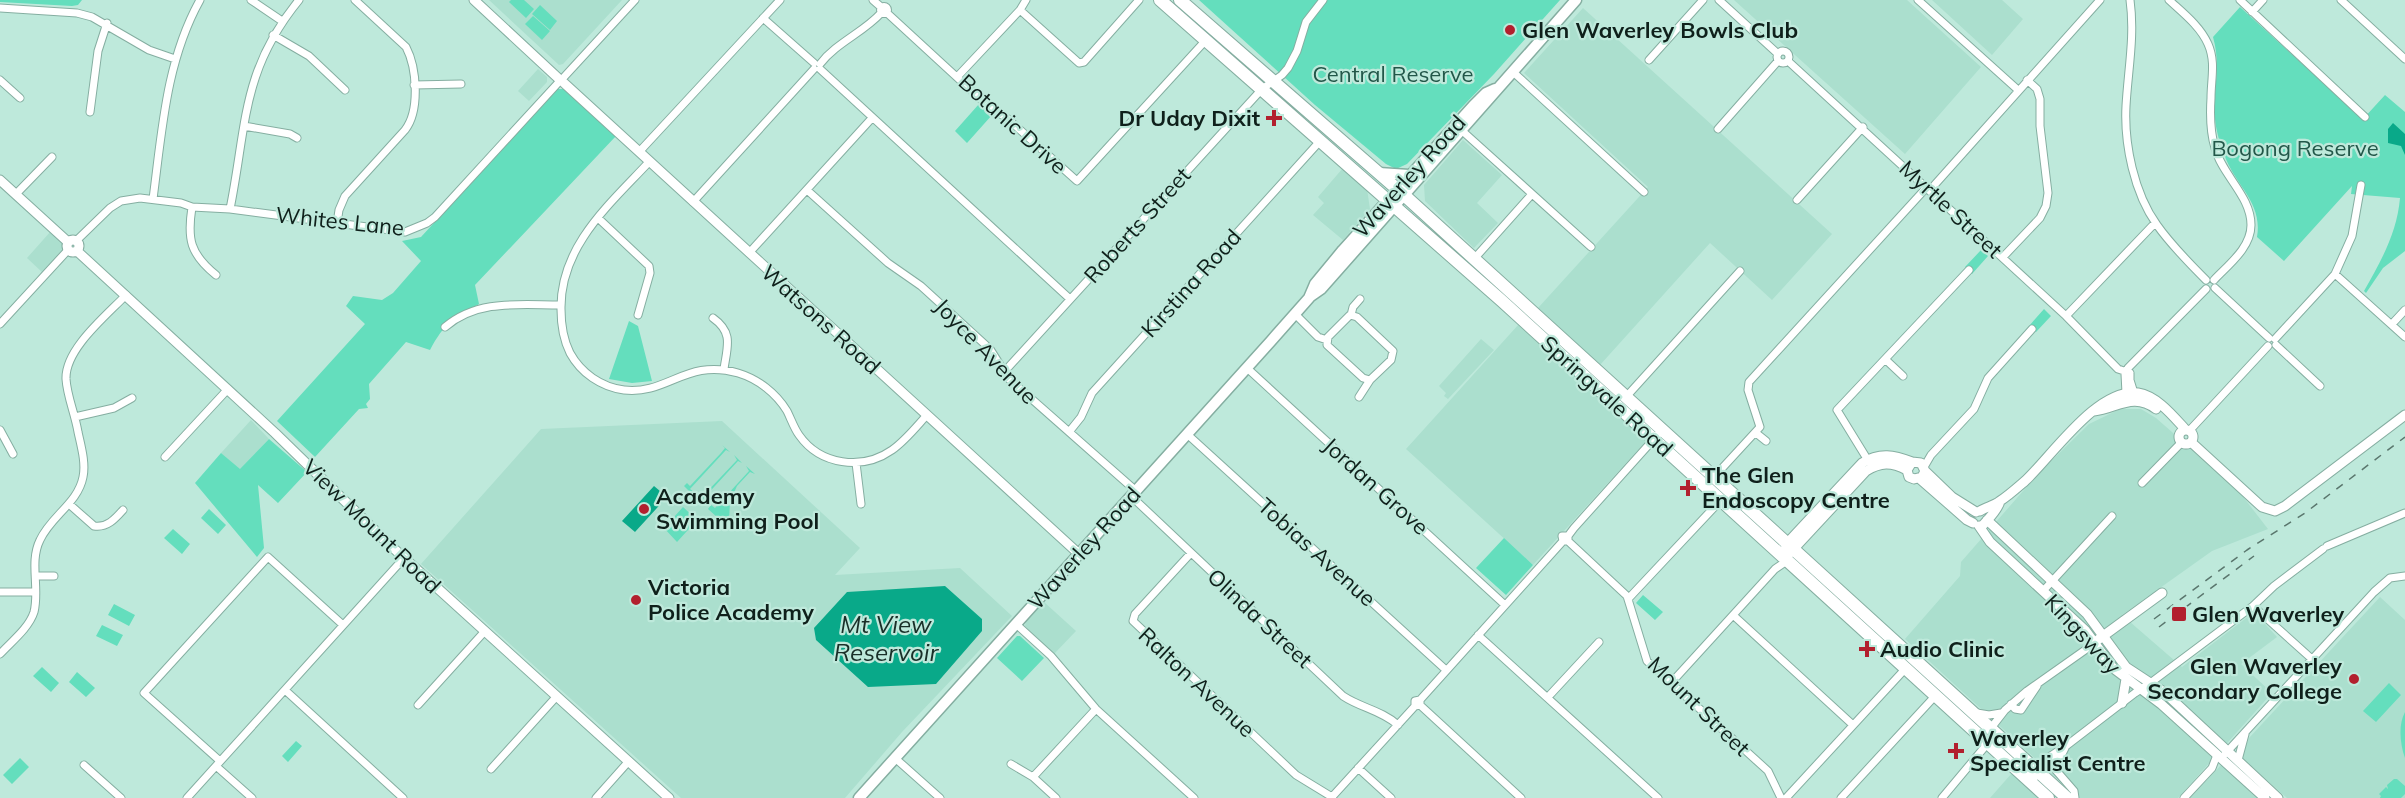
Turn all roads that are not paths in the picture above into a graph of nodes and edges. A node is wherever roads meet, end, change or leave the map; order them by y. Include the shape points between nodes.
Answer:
1 (200, 0) edge
2 (251, 0) edge
3 (299, 0) edge
4 (355, 0) edge
5 (474, 0) edge
6 (635, 0) edge
7 (780, 0) edge
8 (873, 0) edge
9 (892, 0) edge
10 (1026, 0) edge
11 (1139, 0) edge
12 (1160, 0) edge
13 (1180, 0) edge
14 (1323, 0) edge
15 (1576, 0) edge
16 (1703, 0) edge
17 (1719, 0) edge
18 (1918, 0) edge
19 (2100, 0) edge
20 (2130, 0) edge
21 (2169, 0) edge
22 (2240, 0) edge
23 (2263, 0) edge
24 (2341, 0) edge
25 (0, 8) edge
26 (884, 10) junction
27 (1020, 10) junction
28 (2252, 12) junction
29 (763, 18) junction
30 (282, 21) junction
31 (107, 23) junction
32 (273, 35) junction
33 (1206, 40) junction
34 (1778, 57) junction
35 (175, 59) junction
36 (2405, 59) edge
37 (1648, 60) dead end
38 (817, 66) junction
39 (1512, 71) junction
40 (958, 76) junction
41 (0, 80) edge
42 (561, 80) junction
43 (2027, 80) junction
44 (1273, 82) junction
45 (461, 84) dead end
46 (414, 85) junction
47 (1262, 88) junction
48 (345, 90) dead end
49 (2018, 90) junction
50 (20, 98) dead end
51 (90, 112) dead end
52 (2365, 117) dead end
53 (872, 118) junction
54 (244, 126) junction
55 (1458, 127) junction
56 (1863, 128) junction
57 (1718, 129) dead end
58 (297, 138) dead end
59 (1321, 140) junction
60 (639, 152) junction
61 (52, 157) dead end
62 (650, 162) junction
63 (1378, 173) junction
64 (1412, 179) junction
65 (0, 180) edge
66 (2361, 185) dead end
67 (1375, 188) junction
68 (1929, 189) junction
69 (807, 190) junction
70 (1400, 192) junction
71 (1644, 192) dead end
72 (16, 194) junction
73 (1532, 194) junction
74 (153, 199) junction
75 (1797, 200) dead end
76 (693, 202) junction
77 (1391, 202) junction
78 (1416, 206) junction
79 (192, 207) junction
80 (230, 209) junction
81 (1380, 215) junction
82 (1407, 216) junction
83 (597, 218) junction
84 (337, 223) junction
85 (2155, 223) junction
86 (72, 246) junction
87 (1591, 246) dead end
88 (749, 253) junction
89 (2003, 257) junction
90 (1474, 259) junction
91 (1969, 270) dead end
92 (1740, 271) dead end
93 (2335, 274) junction
94 (216, 275) dead end
95 (2212, 283) junction
96 (126, 295) junction
97 (1505, 296) junction
98 (1070, 299) junction
99 (1360, 299) dead end
100 (560, 305) junction
101 (2405, 310) edge
102 (1295, 314) junction
103 (638, 315) dead end
104 (1352, 315) junction
105 (2066, 316) junction
106 (713, 318) dead end
107 (0, 324) edge
108 (2392, 324) junction
109 (445, 327) dead end
110 (2032, 329) dead end
111 (2405, 337) edge
112 (1328, 340) junction
113 (2272, 342) junction
114 (1885, 359) junction
115 (1247, 368) junction
116 (724, 369) junction
117 (2129, 370) junction
118 (1004, 372) junction
119 (1903, 376) dead end
120 (1370, 380) junction
121 (2320, 386) dead end
122 (228, 389) junction
123 (2127, 396) junction
124 (1359, 397) dead end
125 (1626, 397) junction
126 (132, 398) dead end
127 (927, 415) junction
128 (2405, 416) edge
129 (75, 417) junction
130 (0, 430) edge
131 (1069, 432) junction
132 (1756, 433) junction
133 (1187, 434) junction
134 (1658, 435) junction
135 (2186, 436) junction
136 (1766, 441) dead end
137 (13, 454) dead end
138 (165, 457) dead end
139 (856, 463) junction
140 (1870, 464) junction
141 (1918, 468) junction
142 (1714, 477) junction
143 (2142, 483) dead end
144 (1134, 494) junction
145 (1721, 500) junction
146 (69, 504) junction
147 (861, 504) dead end
148 (123, 510) dead end
149 (2405, 513) edge
150 (2112, 516) dead end
151 (1980, 519) junction
152 (1566, 539) junction
153 (1191, 553) junction
154 (1787, 553) junction
155 (1079, 554) junction
156 (404, 558) junction
157 (36, 576) junction
158 (54, 576) dead end
159 (2405, 576) edge
160 (2052, 582) junction
161 (2043, 591) junction
162 (0, 592) edge
163 (35, 592) junction
164 (2162, 592) dead end
165 (1628, 599) junction
166 (1505, 604) junction
167 (2253, 606) junction
168 (1733, 615) junction
169 (2090, 618) junction
170 (1016, 624) junction
171 (343, 626) junction
172 (2082, 627) junction
173 (485, 631) junction
174 (1478, 635) junction
175 (2099, 640) junction
176 (1599, 642) dead end
177 (0, 654) edge
178 (2313, 660) junction
179 (1906, 668) junction
180 (1446, 670) junction
181 (2126, 679) junction
182 (1671, 683) junction
183 (2150, 683) junction
184 (2140, 689) junction
185 (285, 690) junction
186 (1936, 695) junction
187 (557, 696) junction
188 (1548, 697) junction
189 (2122, 703) junction
190 (1418, 704) junction
191 (418, 705) dead end
192 (1096, 709) junction
193 (1974, 712) junction
194 (2002, 713) junction
195 (1966, 722) junction
196 (1398, 725) junction
197 (1853, 725) junction
198 (1991, 728) junction
199 (2245, 734) junction
200 (2003, 739) junction
201 (1988, 743) junction
202 (2066, 746) junction
203 (2222, 755) junction
204 (895, 758) junction
205 (2238, 760) junction
206 (629, 761) junction
207 (218, 764) junction
208 (1011, 764) dead end
209 (84, 765) dead end
210 (2054, 765) junction
211 (1358, 768) junction
212 (491, 770) dead end
213 (2033, 775) junction
214 (1033, 777) junction
215 (2052, 784) junction
216 (121, 798) edge
217 (187, 798) edge
218 (252, 798) edge
219 (403, 798) edge
220 (596, 798) edge
221 (669, 798) edge
222 (859, 798) edge
223 (940, 798) edge
224 (1056, 798) edge
225 (1194, 798) edge
226 (1332, 798) edge
227 (1392, 798) edge
228 (1521, 798) edge
229 (1658, 798) edge
230 (1781, 798) edge
231 (1786, 798) edge
232 (1841, 798) edge
233 (1942, 798) edge
234 (2048, 798) edge
235 (2067, 798) edge
236 (2075, 798) edge
237 (2184, 798) edge
238 (2265, 798) edge
239 (2278, 798) edge

1 - 35 street
2 - 30 street
3 - 30 street
4 - 46 street via 406,47
5 - 42 street, Watsons Road
6 - 42 street, Whites Lane
7 - 29 street
8 - 26 street, Botanic Drive
9 - 26 street
10 - 27 street
11 - 27 street via 1079,63
12 - 33 highway, Springvale Road
13 - 44 highway, Springvale Road
14 - 44 street, Roberts Street via 1306,22 1291,64
15 - 39 main road, Waverley Road
16 - 37 street
17 - 34 street
18 - 49 street
19 - 43 street
20 - 85 street via 2133,30 2126,135 2137,180
21 - 95 street via 2202,32 2210,46 2214,63 2211,118 2215,147 2222,166 2248,207 2251,225 2246,246
22 - 28 street
23 - 28 street
24 - 36 street
25 - 31 street via 77,13
26 - 38 street
26 - 40 street, Botanic Drive
27 - 40 street
28 - 52 street
29 - 38 street
29 - 60 street
30 - 32 street
31 - 35 street via 149,50
31 - 51 street via 98,51
32 - 48 street via 309,56
32 - 54 street via 256,72
33 - 40 street, Botanic Drive via 1077,181
33 - 47 highway, Springvale Road
34 - 56 street, Myrtle Street via 1783,63 1788,61
34 - 57 street
35 - 74 street
38 - 53 street
38 - 76 street
39 - 55 main road, Waverley Road
39 - 71 street
41 - 50 street
42 - 60 street, Watsons Road
42 - 84 street, Whites Lane via 427,223 405,232
43 - 49 street
43 - 89 street via 2040,99 2048,193 2040,218
44 - 47 street, Roberts Street
44 - 63 highway, Springvale Road
45 - 46 street
46 - 84 street via 411,122 345,196
47 - 59 highway, Springvale Road
47 - 98 street, Roberts Street
49 - 68 street
53 - 69 street
53 - 98 street
54 - 58 street
54 - 80 street
55 - 64 main road, Waverley Road
55 - 73 street
56 - 68 street, Myrtle Street
56 - 75 street
59 - 67 highway, Springvale Road
59 - 131 street, Kirstina Road via 1092,393 1082,417
60 - 62 street, Watsons Road
61 - 72 street
62 - 76 street, Watsons Road
62 - 83 street
63 - 64 main road
63 - 70 highway, Springvale Road
64 - 70 main road, Waverley Road
64 - 78 main road
65 - 72 street, View Mount Road
66 - 93 street via 2352,236
67 - 77 highway, Springvale Road
67 - 81 main road
68 - 89 street, Myrtle Street
68 - 132 street via 1749,382 1760,425
69 - 88 street
69 - 118 street, Joyce Avenue via 990,349
70 - 77 main road, Waverley Road
70 - 78 highway, Springvale Road
72 - 86 street, View Mount Road
73 - 87 street
73 - 90 street
74 - 79 street, Whites Lane
74 - 86 street, Whites Lane via 122,201 103,214
76 - 88 street, Watsons Road
77 - 81 main road, Waverley Road
77 - 82 highway, Springvale Road
78 - 90 highway, Springvale Road
79 - 80 street, Whites Lane
79 - 94 street via 192,247
80 - 84 street, Whites Lane
81 - 82 main road
81 - 102 main road, Waverley Road via 1316,284
82 - 97 highway, Springvale Road
83 - 100 street via 573,253
83 - 103 street via 649,266
85 - 95 street via 2178,252
85 - 105 street
86 - 96 street, View Mount Road
86 - 107 street, Whites Lane
88 - 127 street, Watsons Road
89 - 105 street, Myrtle Street
90 - 97 highway, Springvale Road
91 - 114 street
92 - 125 street
93 - 108 street
93 - 113 street
95 - 113 street
95 - 117 street via 2211,291 2206,289
96 - 122 street, View Mount Road
96 - 129 street via 70,360 66,380
97 - 125 highway, Springvale Road
97 - 134 highway, Springvale Road
98 - 118 street, Roberts Street
99 - 104 street
100 - 109 street via 487,306 460,316
100 - 116 street via 562,328 572,356 604,384 623,390 644,390 686,373
101 - 108 street
102 - 112 street via 1318,337
102 - 115 main road, Waverley Road
104 - 112 street
104 - 120 street via 1394,351 1391,360
105 - 117 street, Myrtle Street via 2111,360
106 - 116 street via 728,335
108 - 111 street
110 - 141 street via 1988,378 1974,409
112 - 120 street via 1329,348
113 - 121 street
113 - 135 street
114 - 119 street
114 - 140 street via 1838,410
115 - 133 main road, Waverley Road
115 - 166 street, Jordan Grove
116 - 139 street via 767,388 811,448 837,461
117 - 123 street
118 - 131 street, Joyce Avenue
120 - 124 street
122 - 138 street
122 - 156 street, View Mount Road
123 - 135 street via 2150,404
123 - 135 street via 2155,400
123 - 151 street via 2099,404 2026,480
125 - 134 highway, Springvale Road
126 - 129 street via 114,408
127 - 139 street via 894,449
127 - 155 street, Watsons Road
128 - 135 street via 2285,506 2271,511
129 - 146 street via 83,476
130 - 137 street
131 - 144 street, Joyce Avenue
132 - 136 street
132 - 142 street
133 - 144 main road, Waverley Road
133 - 180 street, Tobias Avenue
134 - 142 highway, Springvale Road
134 - 145 highway, Springvale Road
134 - 152 street
135 - 143 street
139 - 147 street
140 - 141 street via 1890,455
140 - 154 street
141 - 151 street, Kingsway via 1967,520
142 - 154 highway, Springvale Road
144 - 153 street, Olinda Street
144 - 155 main road, Waverley Road
145 - 154 highway, Springvale Road
145 - 165 street
146 - 148 street via 99,527
146 - 157 street via 38,542
149 - 167 street via 2325,547
150 - 160 street
151 - 160 street, Kingsway
151 - 161 street, Kingsway via 1990,542
152 - 165 street
152 - 166 street
153 - 196 street, Olinda Street via 1343,696 1387,715
153 - 226 street, Ralton Avenue via 1135,614 1133,621 1296,775
154 - 168 street
154 - 179 highway, Springvale Road
154 - 193 highway, Springvale Road
155 - 170 main road, Waverley Road
156 - 171 street
156 - 173 street, View Mount Road
157 - 158 street
157 - 163 street
159 - 178 street via 2386,581
160 - 161 street
160 - 169 street, Kingsway
161 - 172 street, Kingsway
162 - 163 street
163 - 177 street via 31,618
164 - 175 street
165 - 182 street, Mount Street via 1645,658
166 - 174 street
167 - 178 street
167 - 183 street
168 - 182 street
168 - 197 street
169 - 172 street
169 - 175 street, Kingsway
170 - 192 street via 1051,656
170 - 204 main road, Waverley Road
171 - 185 street
171 - 207 street via 268,556 144,693
172 - 175 street, Kingsway
173 - 187 street, View Mount Road
173 - 191 street
174 - 180 street
174 - 188 street
175 - 181 street, Kingsway via 2109,663
175 - 183 street, Kingsway via 2126,667
175 - 194 street via 2038,684 2021,710 2011,704
176 - 188 street
178 - 199 street
179 - 186 highway, Springvale Road
179 - 197 street
180 - 190 street
181 - 184 street, Kingsway
181 - 189 street
182 - 230 street, Mount Street via 1768,771
183 - 184 street
183 - 203 street, Kingsway via 2164,692
184 - 189 street
184 - 203 street, Kingsway
185 - 207 street
185 - 219 street
186 - 195 highway, Springvale Road
186 - 232 street
187 - 206 street, View Mount Road
187 - 212 street
188 - 229 street
189 - 202 street
190 - 196 street
190 - 228 street
192 - 214 street
192 - 225 street
193 - 194 street
193 - 195 highway
193 - 198 highway, Springvale Road
194 - 198 street
195 - 201 highway, Springvale Road
196 - 211 street
197 - 231 street
198 - 200 highway, Springvale Road
198 - 201 highway
199 - 203 street
199 - 205 street
200 - 201 highway
200 - 213 highway, Springvale Road
201 - 213 highway, Springvale Road
201 - 233 street
202 - 210 street
202 - 213 street
203 - 205 street
203 - 237 street
203 - 238 street
204 - 222 main road, Waverley Road
204 - 223 street
205 - 239 street
206 - 220 street
206 - 221 street, View Mount Road
207 - 217 street
207 - 218 street
208 - 214 street
209 - 216 street
210 - 213 street
210 - 215 street
210 - 236 street
211 - 226 street
211 - 227 street
213 - 215 highway, Springvale Road
213 - 234 highway, Springvale Road
214 - 224 street
215 - 235 highway, Springvale Road

